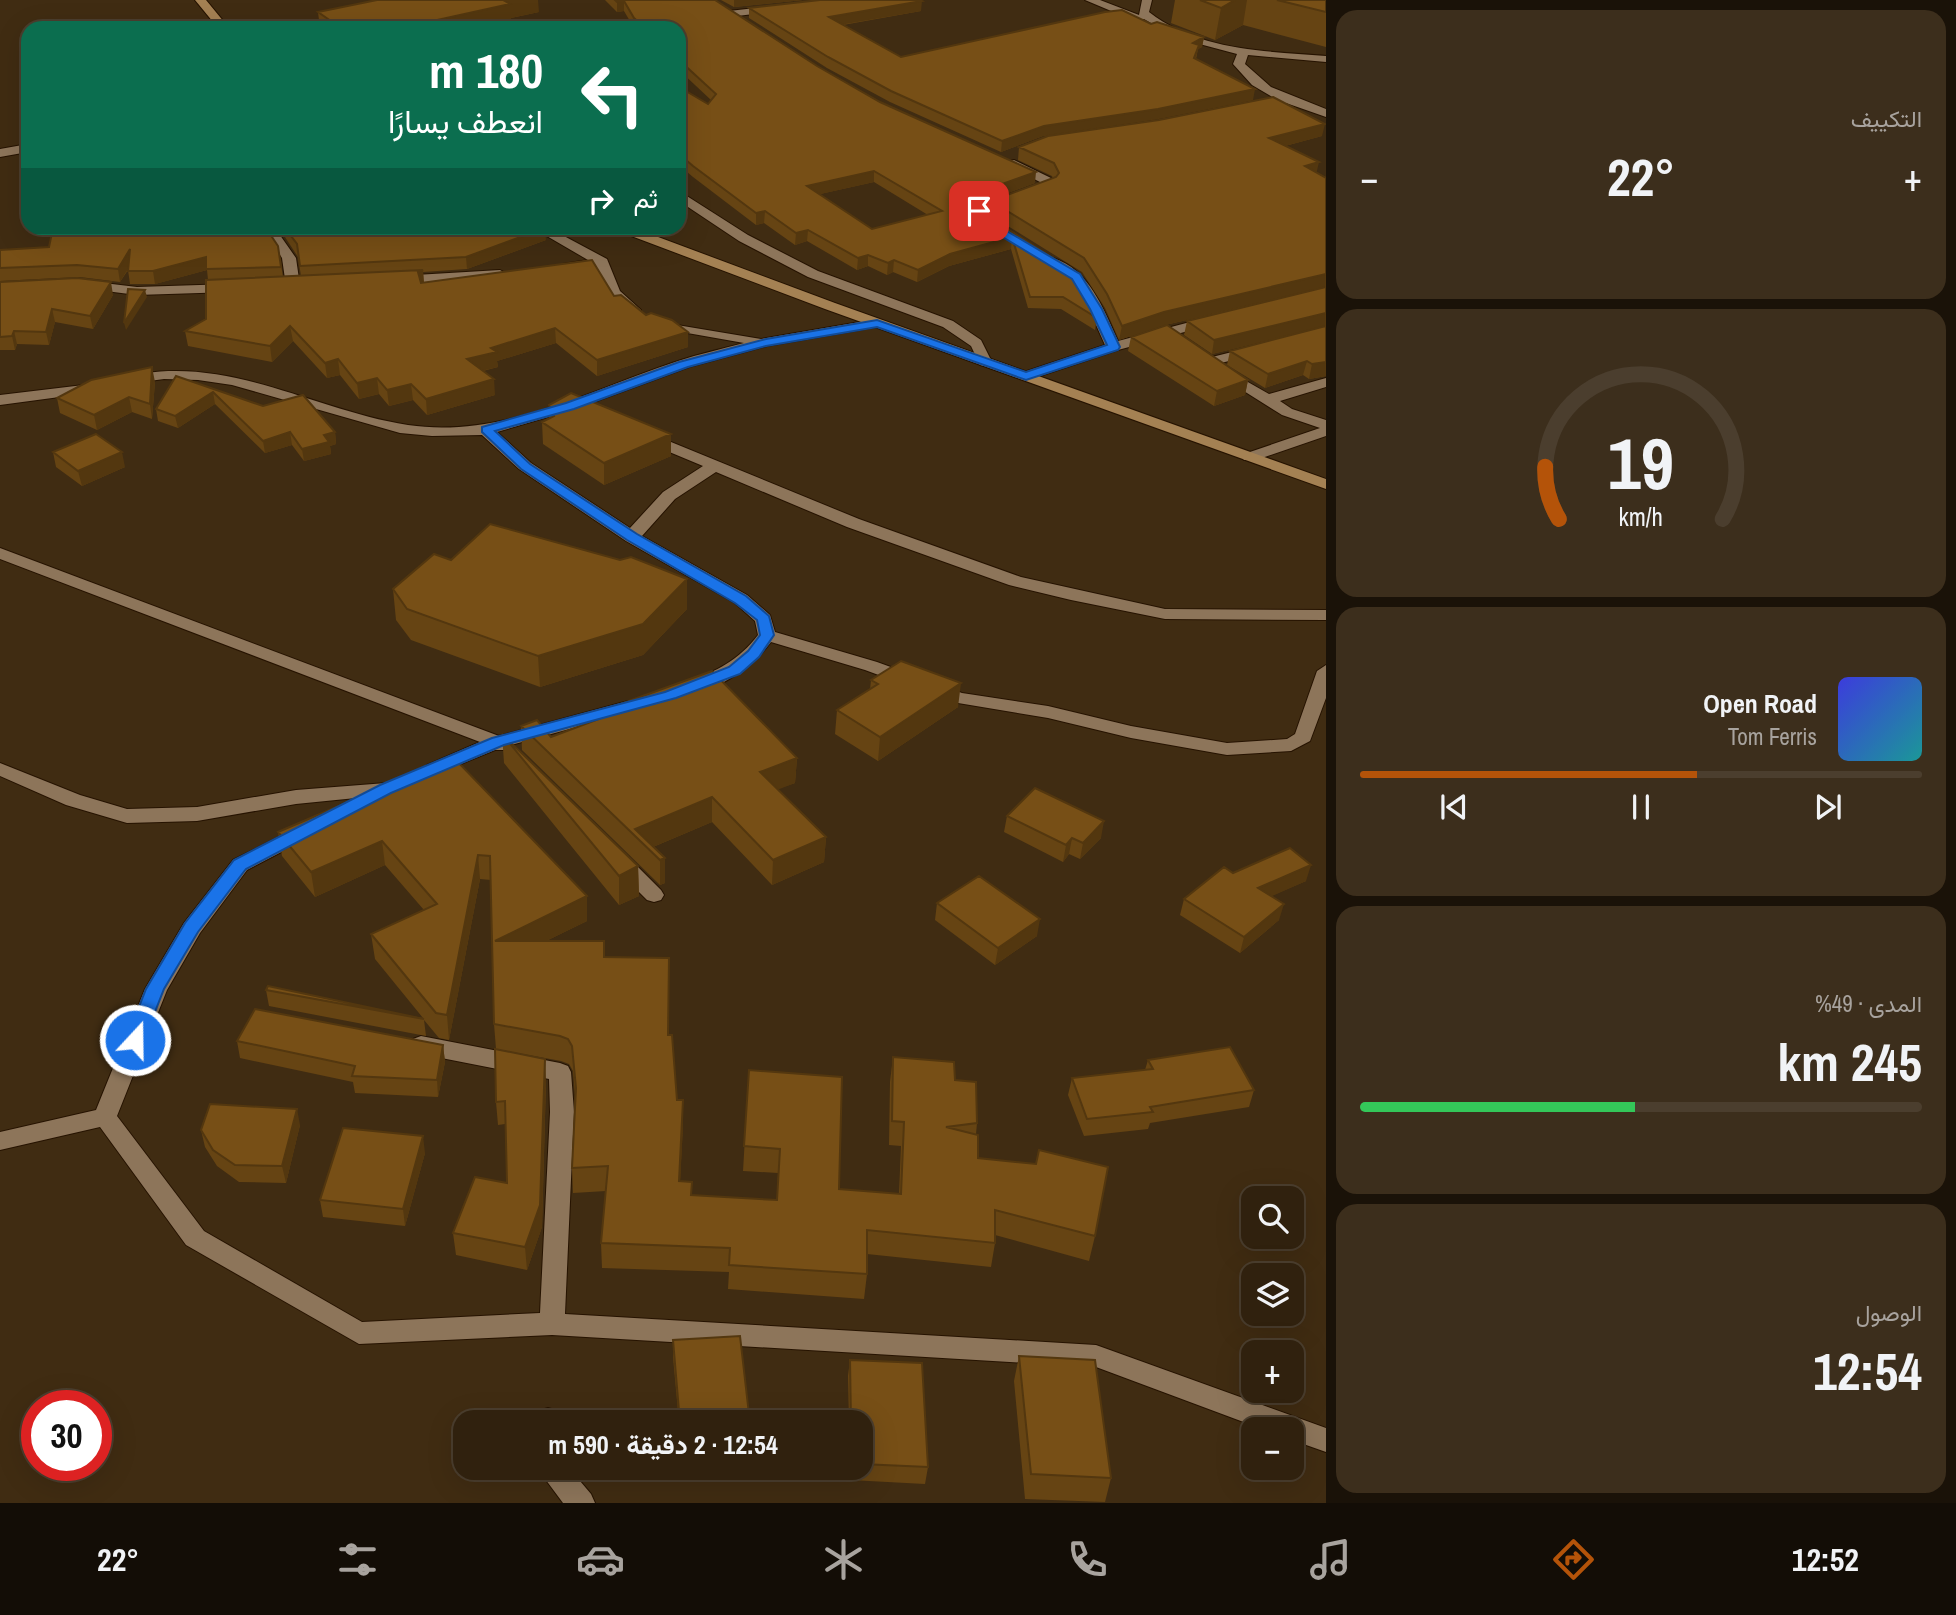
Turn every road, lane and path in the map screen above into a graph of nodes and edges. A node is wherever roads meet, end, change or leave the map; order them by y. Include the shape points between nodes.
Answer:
1 (200, 0) edge
2 (1090, 0) edge
3 (1147, 0) edge
4 (780, 9) edge
5 (218, 21) edge
6 (1156, 26) junction
7 (752, 29) edge
8 (1243, 52) junction
9 (1326, 59) edge
10 (1287, 99) junction
11 (1248, 107) edge
12 (1326, 113) edge
13 (21, 149) edge
14 (1023, 151) edge
15 (0, 153) edge
16 (686, 200) edge
17 (1005, 234) edge
18 (274, 235) edge
19 (553, 235) edge
20 (642, 235) edge
21 (1037, 252) edge
22 (602, 262) junction
23 (547, 270) edge
24 (519, 273) edge
25 (386, 281) edge
26 (67, 285) edge
27 (293, 285) edge
28 (241, 287) edge
29 (1228, 316) edge
30 (877, 323) junction
31 (1167, 332) junction
32 (766, 342) junction
33 (1114, 347) junction
34 (1261, 349) edge
35 (1199, 355) junction
36 (985, 362) junction
37 (1026, 376) junction
38 (1326, 382) edge
39 (0, 400) edge
40 (1266, 400) junction
41 (570, 406) junction
42 (593, 416) edge
43 (1326, 425) edge
44 (486, 430) junction
45 (628, 430) edge
46 (1326, 431) edge
47 (1250, 457) junction
48 (716, 466) junction
49 (1326, 484) edge
50 (632, 537) junction
51 (0, 553) edge
52 (30, 563) junction
53 (0, 569) edge
54 (1326, 615) edge
55 (767, 635) junction
56 (1326, 671) edge
57 (671, 695) edge
58 (644, 702) edge
59 (1323, 702) edge
60 (498, 742) junction
61 (517, 761) edge
62 (0, 769) edge
63 (423, 774) edge
64 (349, 808) edge
65 (325, 821) edge
66 (606, 847) edge
67 (654, 895) dead end
68 (395, 1041) edge
69 (105, 1117) junction
70 (0, 1142) edge
71 (552, 1324) junction
72 (1326, 1440) edge
73 (562, 1480) edge
74 (582, 1503) edge

1 - 5 main road
2 - 6 street
3 - 6 street via 1143,13
4 - 7 street via 724,11
6 - 8 street
8 - 9 street
8 - 10 street via 1239,64 1249,78
10 - 11 street
10 - 12 street
13 - 15 street
14 - 17 street via 1003,159 1049,185 977,210 984,222
16 - 36 street via 814,274 956,328 976,342
18 - 27 street via 289,258
19 - 22 street
20 - 30 main road
21 - 33 street via 1076,277
22 - 23 street
22 - 32 street via 606,281 619,300 650,321
24 - 25 street
26 - 28 street via 137,291
29 - 31 street
30 - 32 street
30 - 36 main road
31 - 33 street
31 - 35 street
32 - 41 street via 684,364
33 - 37 street
34 - 35 street
35 - 40 street
36 - 37 main road
37 - 47 main road
38 - 40 street
39 - 44 street via 76,392 184,372 235,380 403,429
40 - 43 street
41 - 42 street
41 - 44 street
44 - 50 street via 525,466
45 - 48 street
46 - 47 street
47 - 49 main road
48 - 50 street via 667,494
48 - 54 street via 853,523 1071,595 1165,614
50 - 55 street via 741,600 764,619
51 - 52 street
52 - 53 street
52 - 60 street
55 - 57 street via 735,671
55 - 59 street via 959,698 1213,748 1291,745 1303,737
56 - 59 street
58 - 60 street
60 - 61 street
60 - 63 street
62 - 64 street via 73,800 128,816 197,814 392,787
65 - 69 street via 240,864 192,928 156,989
66 - 67 street
68 - 71 street via 559,1072 562,1112
69 - 70 street
69 - 71 street via 195,1238 359,1333
71 - 72 street via 1096,1356
73 - 74 street

